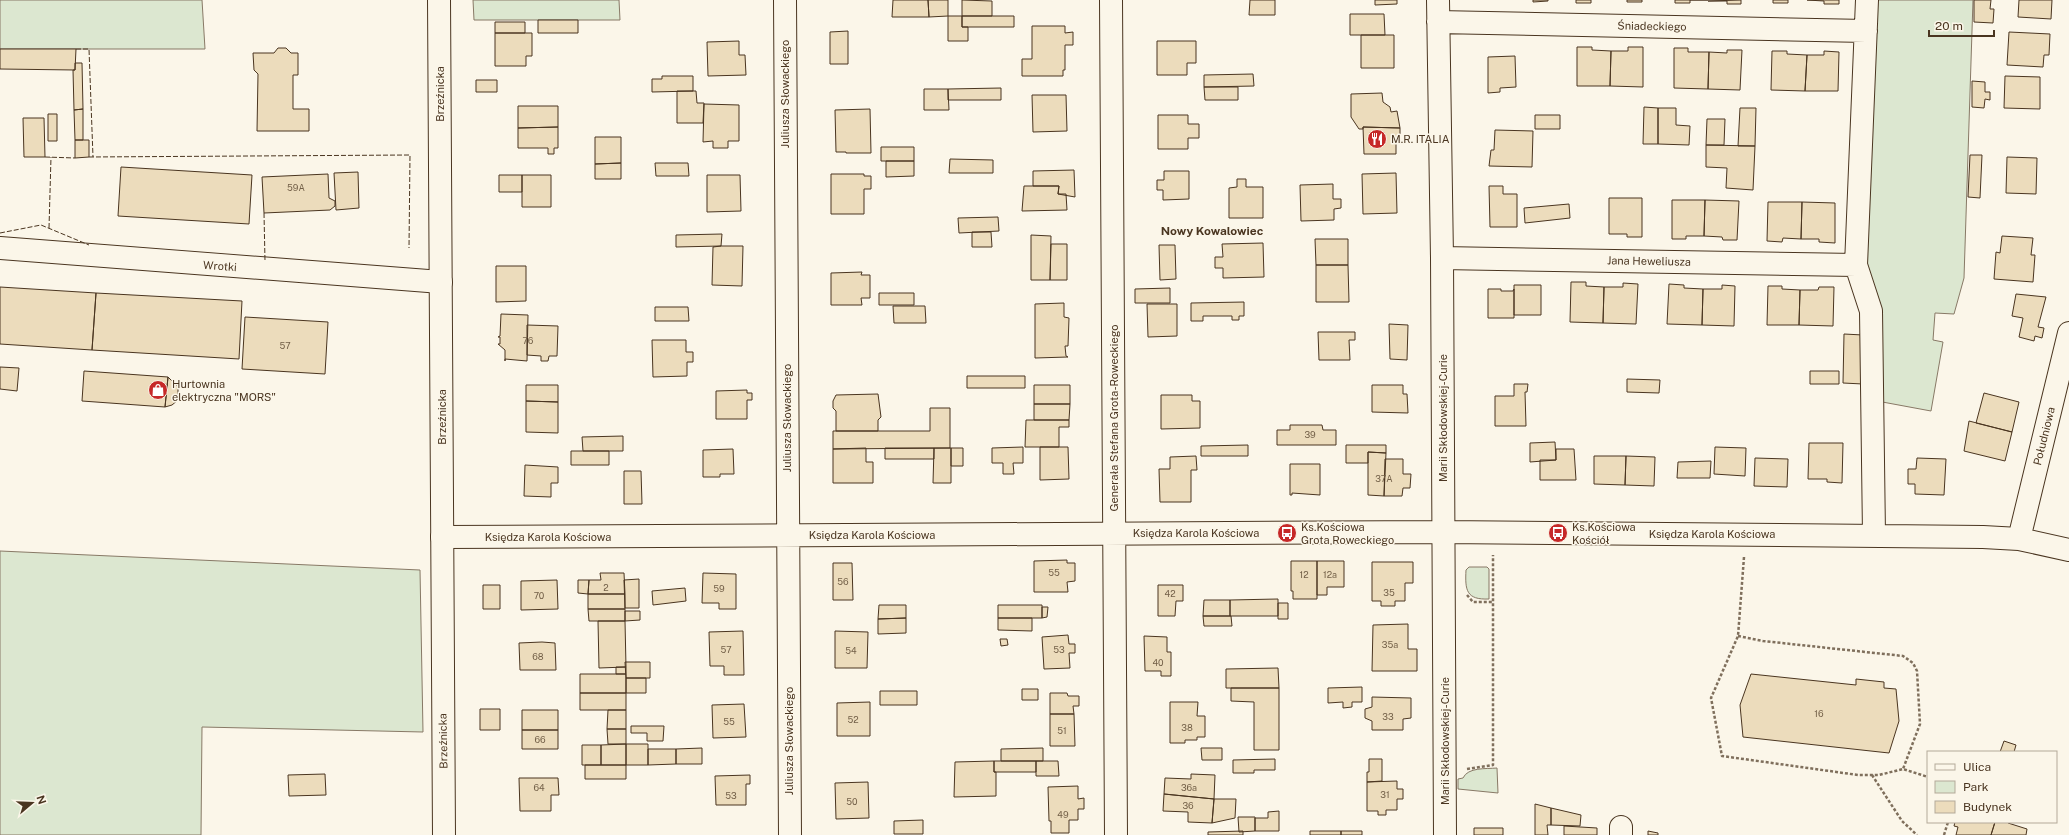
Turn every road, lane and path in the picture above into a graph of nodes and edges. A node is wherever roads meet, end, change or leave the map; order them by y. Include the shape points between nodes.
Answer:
1 (439, 0) edge
2 (785, 0) edge
3 (1111, 0) edge
4 (1438, 0) edge
5 (1867, 0) edge
6 (1438, 22) junction
7 (1866, 31) junction
8 (0, 248) edge
9 (1442, 258) junction
10 (1856, 265) junction
11 (441, 282) junction
12 (2069, 333) edge
13 (1443, 532) junction
14 (1114, 533) junction
15 (1745, 534) junction
16 (788, 535) junction
17 (1874, 535) junction
18 (442, 537) junction
19 (2019, 539) junction
20 (2069, 550) edge
21 (1493, 555) dead end
22 (1464, 591) dead end
23 (1492, 602) junction
24 (1738, 636) junction
25 (1903, 769) junction
26 (1872, 775) junction
27 (1445, 776) junction
28 (1927, 777) edge
29 (1948, 823) edge
30 (444, 835) edge
31 (790, 835) edge
32 (1116, 835) edge
33 (1445, 835) edge
34 (1917, 835) edge
35 (1944, 835) edge

1 - 11 street, Brzeźnicka
2 - 16 street, Juliusza Słowackiego
3 - 14 street, Generała Stefana Grota-Roweckiego
4 - 6 street, Marii Skłodowskiej-Curie
5 - 7 street
6 - 7 street, Śniadeckiego
6 - 9 street, Marii Skłodowskiej-Curie
7 - 10 street
8 - 11 street, Wrotki
9 - 10 street, Jana Heweliusza
9 - 13 street, Marii Skłodowskiej-Curie
10 - 17 street via 1872,311
11 - 18 street, Brzeźnicka
12 - 19 street, Południowa
13 - 14 street, Księdza Karola Kościowa
13 - 15 street, Księdza Karola Kościowa
13 - 27 street, Marii Skłodowskiej-Curie
14 - 16 street, Księdza Karola Kościowa
14 - 32 street, Generała Stefana Grota-Roweckiego
15 - 17 street, Księdza Karola Kościowa
15 - 24 path
16 - 18 street, Księdza Karola Kościowa
16 - 31 street, Juliusza Słowackiego
17 - 19 street, Księdza Karola Kościowa
18 - 30 street, Brzeźnicka
19 - 20 street, Księdza Karola Kościowa
21 - 23 path
22 - 23 path via 1473,602
23 - 27 path via 1493,765 1470,768 1461,775
24 - 25 path via 1903,656 1913,663 1917,671 1920,724
24 - 26 path via 1711,698 1722,756
25 - 26 path via 1879,776
25 - 28 path
26 - 34 path via 1902,821
27 - 33 street, Marii Skłodowskiej-Curie
29 - 35 path

